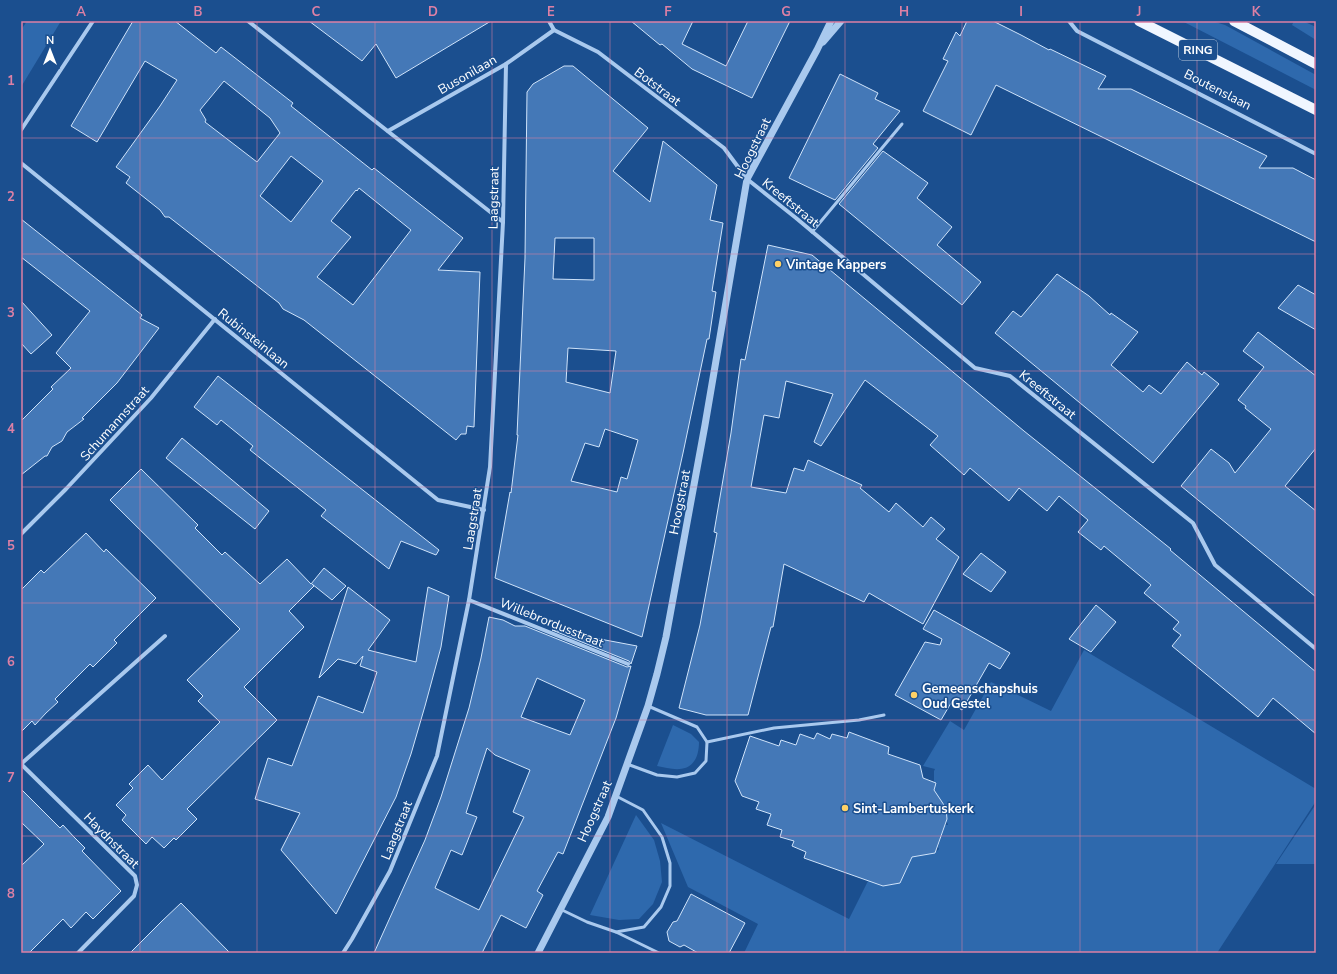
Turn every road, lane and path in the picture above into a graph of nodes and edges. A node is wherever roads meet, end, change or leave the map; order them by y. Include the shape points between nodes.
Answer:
1 (93, 21) edge
2 (248, 21) edge
3 (549, 21) edge
4 (831, 21) edge
5 (841, 21) edge
6 (1069, 21) edge
7 (1139, 21) edge
8 (1234, 21) edge
9 (554, 30) junction
10 (817, 50) junction
11 (506, 64) junction
12 (1316, 64) edge
13 (1316, 110) edge
14 (902, 124) dead end
15 (21, 130) edge
16 (388, 131) junction
17 (1316, 154) edge
18 (21, 163) edge
19 (747, 179) junction
20 (503, 222) junction
21 (812, 232) junction
22 (215, 319) junction
23 (484, 510) junction
24 (21, 534) edge
25 (469, 600) junction
26 (165, 636) dead end
27 (1316, 649) edge
28 (628, 664) dead end
29 (648, 706) junction
30 (884, 715) dead end
31 (707, 742) junction
32 (21, 764) edge
33 (627, 764) junction
34 (616, 796) junction
35 (560, 909) junction
36 (616, 932) junction
37 (78, 953) edge
38 (343, 953) edge
39 (538, 953) edge
40 (659, 953) edge

1 - 15 street
2 - 16 street
3 - 9 street
4 - 10 street, Hoogstraat
5 - 10 street, Hoogstraat
6 - 17 street, Boutenslaan via 1076,31
7 - 13 main road, Boutenslaan / RING
8 - 12 main road
9 - 11 street, Busonilaan
9 - 19 street, Botstraat via 598,52 724,148
10 - 19 street, Hoogstraat
11 - 16 street, Busonilaan
11 - 20 street, Laagstraat
14 - 21 lane
16 - 20 street
18 - 22 street, Rubinsteinlaan
19 - 21 street, Kreeftstraat
19 - 29 street, Hoogstraat via 667,629
20 - 23 street, Laagstraat via 490,467
21 - 27 street, Kreeftstraat via 975,368 1010,376 1193,523 1215,565
22 - 23 street, Rubinsteinlaan via 438,500
22 - 24 street, Schumannstraat via 151,398
23 - 25 street, Laagstraat
25 - 28 street, Willebrordusstraat
25 - 38 street, Laagstraat via 437,756 390,871
26 - 32 street, Haydnstraat
29 - 31 lane via 697,727
29 - 33 street, Hoogstraat
30 - 31 lane via 859,720 774,728
31 - 33 lane via 706,761 696,774 677,778 657,775
32 - 37 street, Haydnstraat via 135,876 137,885 134,896
33 - 34 street, Hoogstraat
34 - 35 street, Hoogstraat via 608,817
34 - 36 lane via 643,810 662,837 670,864 670,886 661,907 644,927
35 - 36 lane
35 - 39 street, Hoogstraat
36 - 40 lane

